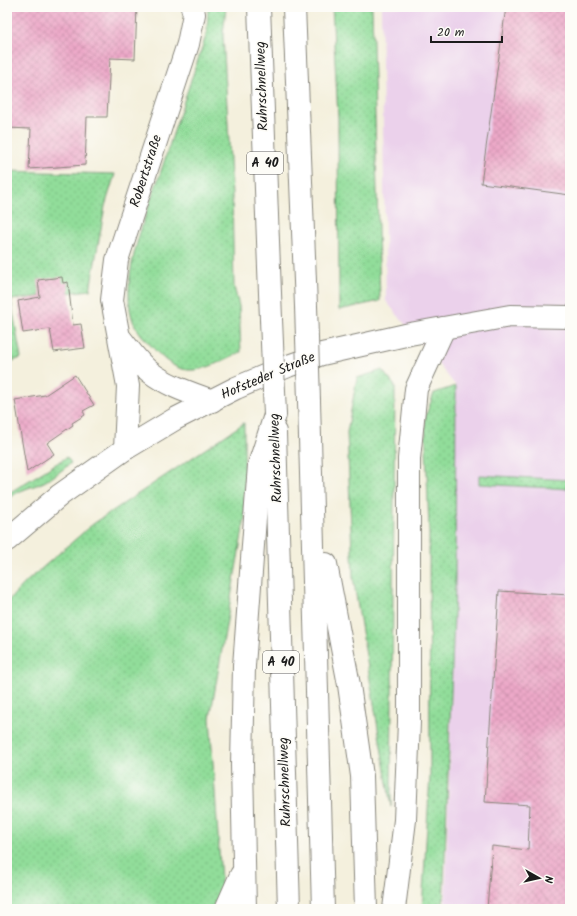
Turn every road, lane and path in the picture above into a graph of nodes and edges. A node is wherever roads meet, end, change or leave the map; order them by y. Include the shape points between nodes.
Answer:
1 (192, 7) edge
2 (259, 7) edge
3 (294, 7) edge
4 (570, 318) edge
5 (444, 328) junction
6 (119, 337) junction
7 (212, 401) junction
8 (275, 415) junction
9 (310, 438) junction
10 (125, 449) junction
11 (7, 540) edge
12 (244, 869) junction
13 (226, 909) edge
14 (245, 909) edge
15 (289, 909) edge
16 (323, 909) edge
17 (366, 909) edge
18 (394, 909) edge

1 - 6 main road, Robertstraße via 194,14 188,44 117,260 112,300
2 - 8 main road, Ruhrschnellweg / A 40, bridge
3 - 9 main road, A 40, bridge
4 - 5 main road, Hofsteder Straße via 510,316
5 - 7 main road, Hofsteder Straße via 322,354 251,381
5 - 18 main road via 416,389 409,459 408,730 405,820
6 - 7 main road, Robertstraße via 149,372 184,391
6 - 10 main road, Robertstraße via 128,386
7 - 10 main road, Hofsteder Straße
8 - 12 main road via 259,465 244,666
8 - 15 main road, Ruhrschnellweg / A 40
9 - 16 main road, A 40
9 - 17 main road via 324,549 349,685 362,776
10 - 11 main road, Hofsteder Straße via 60,495
12 - 13 main road
12 - 14 main road

